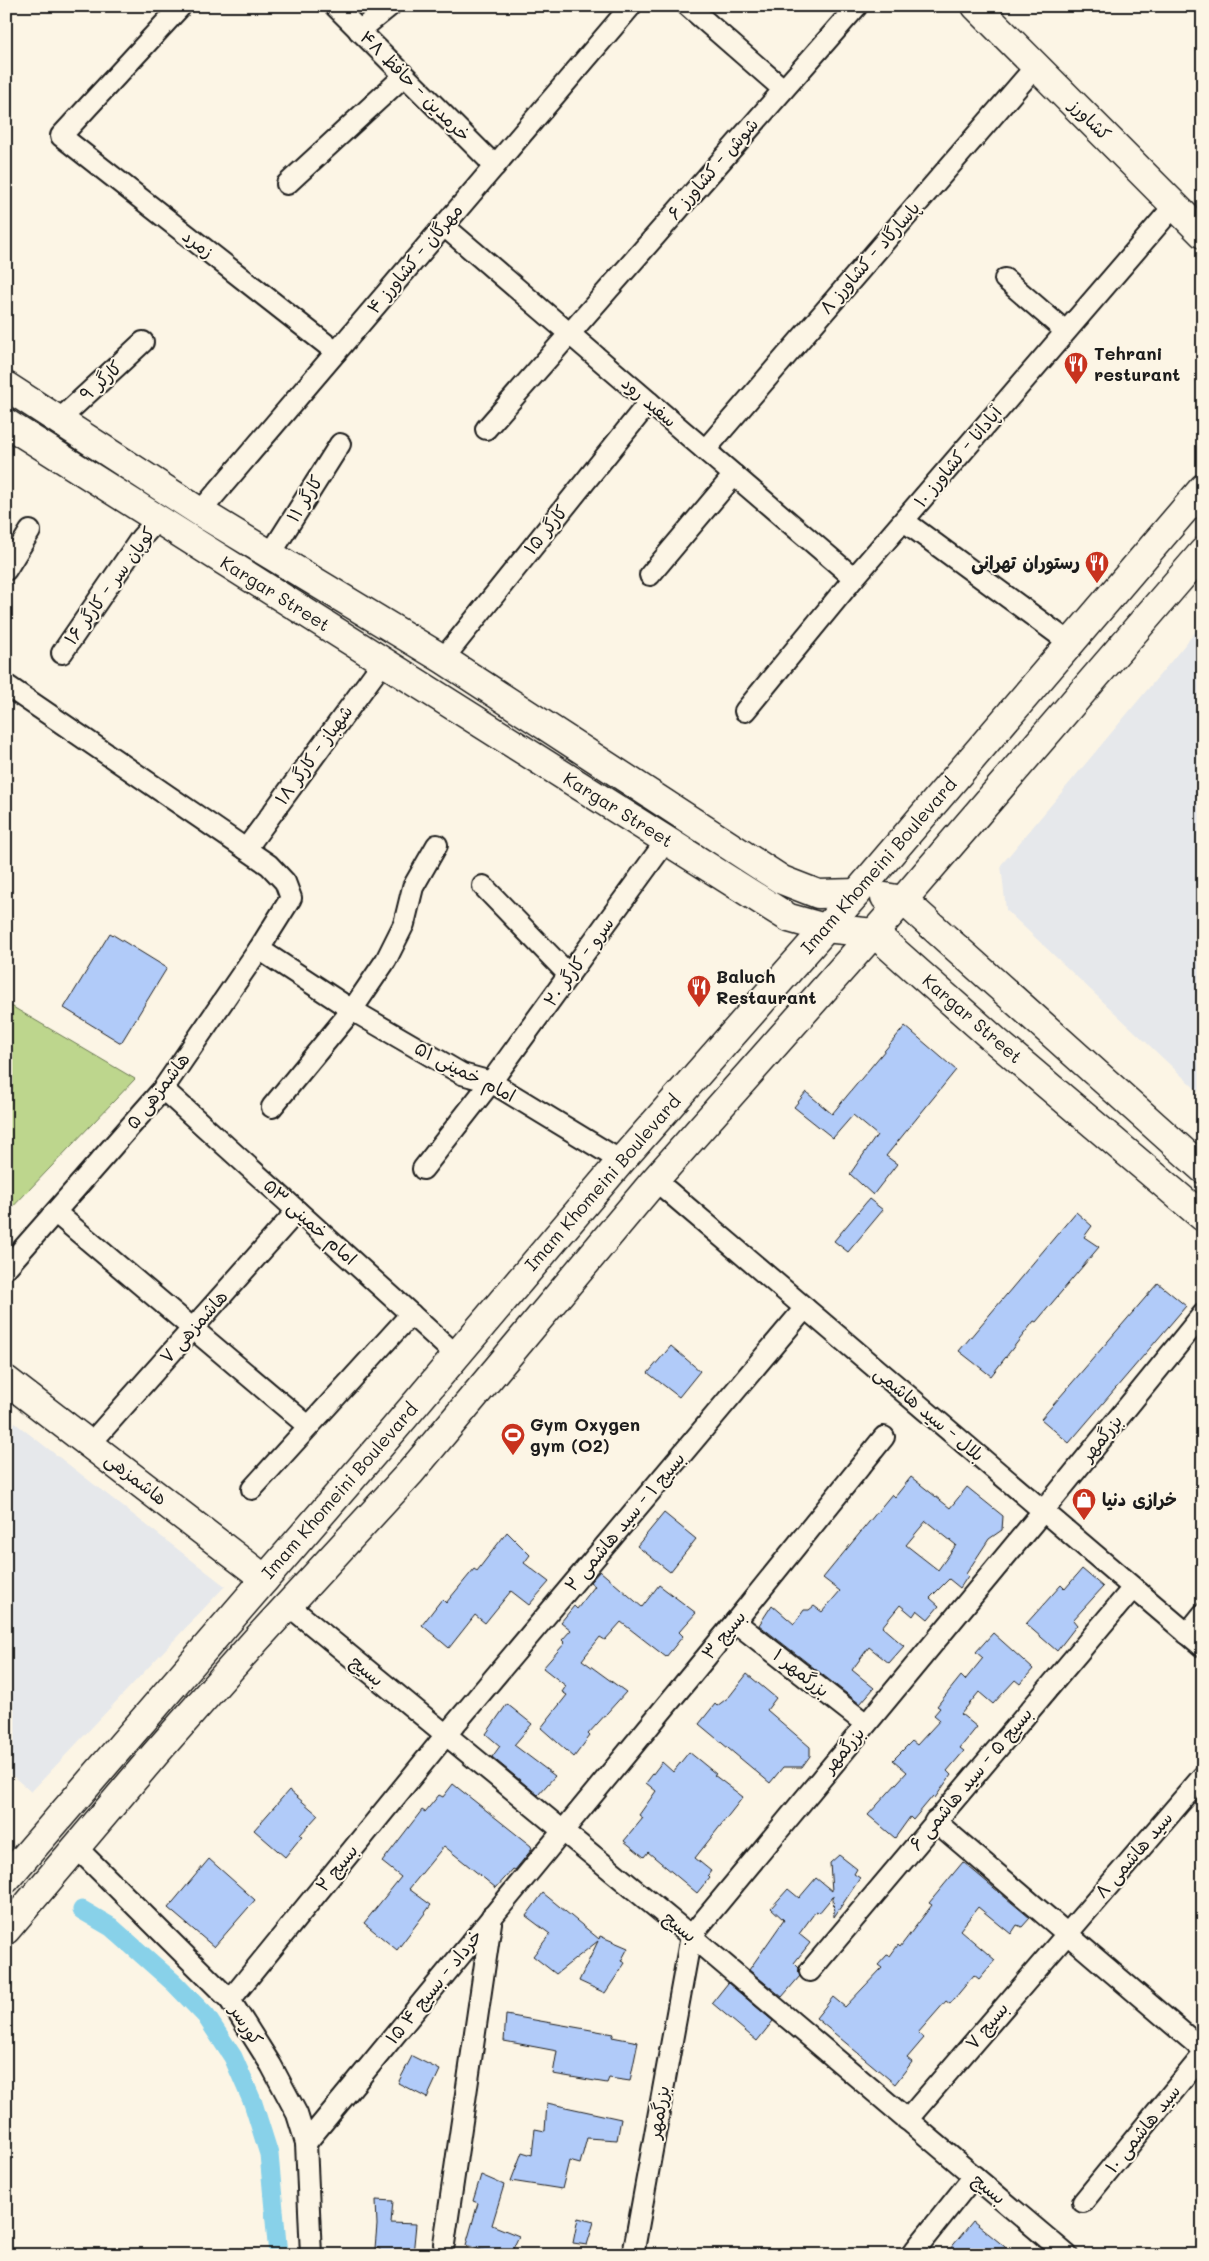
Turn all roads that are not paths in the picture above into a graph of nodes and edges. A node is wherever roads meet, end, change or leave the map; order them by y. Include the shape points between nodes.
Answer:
1 (180, 6) edge
2 (335, 6) edge
3 (390, 6) edge
4 (631, 6) edge
5 (688, 6) edge
6 (857, 6) edge
7 (976, 6) edge
8 (359, 31) junction
9 (1036, 66) junction
10 (404, 76) junction
11 (783, 89) junction
12 (495, 166) junction
13 (287, 184) dead end
14 (1174, 206) junction
15 (444, 226) junction
16 (1203, 234) edge
17 (1005, 278) dead end
18 (1065, 331) junction
19 (569, 333) junction
20 (143, 342) dead end
21 (336, 352) junction
22 (6, 386) edge
23 (649, 402) junction
24 (59, 420) junction
25 (6, 423) edge
26 (486, 429) dead end
27 (340, 444) dead end
28 (705, 450) junction
29 (734, 475) junction
30 (1203, 488) edge
31 (200, 512) junction
32 (158, 519) junction
33 (904, 521) junction
34 (30, 531) dead end
35 (1203, 552) edge
36 (270, 555) junction
37 (6, 570) edge
38 (650, 575) dead end
39 (854, 578) junction
40 (1070, 643) junction
41 (62, 654) dead end
42 (443, 659) junction
43 (383, 662) junction
44 (6, 685) edge
45 (424, 688) junction
46 (745, 711) dead end
47 (666, 841) junction
48 (437, 845) dead end
49 (246, 849) junction
50 (483, 886) dead end
51 (857, 893) junction
52 (902, 900) junction
53 (825, 928) junction
54 (874, 933) junction
55 (259, 949) junction
56 (569, 975) junction
57 (352, 1010) junction
58 (1028, 1012) junction
59 (997, 1042) junction
60 (491, 1082) junction
61 (163, 1088) junction
62 (272, 1107) dead end
63 (621, 1161) junction
64 (1203, 1168) edge
65 (423, 1169) dead end
66 (655, 1180) junction
67 (297, 1211) junction
68 (56, 1214) junction
69 (1203, 1217) edge
70 (6, 1268) edge
71 (805, 1308) junction
72 (411, 1314) junction
73 (1203, 1314) edge
74 (192, 1329) junction
75 (456, 1355) junction
76 (6, 1380) edge
77 (308, 1426) junction
78 (884, 1437) dead end
79 (90, 1444) junction
80 (252, 1489) dead end
81 (1043, 1511) junction
82 (265, 1579) junction
83 (1133, 1588) junction
84 (288, 1605) junction
85 (1203, 1614) edge
86 (736, 1622) junction
87 (1187, 1634) junction
88 (1203, 1647) edge
89 (866, 1724) junction
90 (445, 1736) junction
91 (1203, 1776) edge
92 (935, 1822) junction
93 (562, 1830) junction
94 (77, 1848) junction
95 (11, 1869) edge
96 (492, 1916) junction
97 (6, 1930) edge
98 (1066, 1933) junction
99 (691, 1936) junction
100 (810, 1971) dead end
101 (230, 2000) junction
102 (1203, 2050) edge
103 (1203, 2056) edge
104 (907, 2120) junction
105 (306, 2143) junction
106 (974, 2176) junction
107 (1083, 2202) dead end
108 (444, 2244) dead end
109 (311, 2255) edge
110 (632, 2255) edge
111 (911, 2255) edge
112 (1067, 2255) edge

1 - 21 street, زمرد via 61,136
2 - 8 street, خرمدین - حافظ ۴۸
3 - 8 street
4 - 12 street, مهرگان - کشاورز ۴
5 - 11 street
6 - 11 street, شوش - کشاورز ۶
7 - 9 main road, کشاورز
8 - 10 street, خرمدین - حافظ ۴۸
9 - 14 main road, کشاورز
9 - 28 street, پاسارگاد - کشاورز ۸
10 - 12 street, خرمدین - حافظ ۴۸
10 - 13 street
11 - 19 street, شوش - کشاورز ۶
12 - 15 street, مهرگان - کشاورز ۴
14 - 16 main road, کشاورز
14 - 18 street, آپادانا - کشاورز ۱۰
15 - 19 street, سفید رود
15 - 21 street, مهرگان - کشاورز ۴
17 - 18 street
18 - 33 street, آپادانا - کشاورز ۱۰
19 - 23 street, سفید رود
19 - 26 street, شوش - کشاورز ۶
20 - 24 street, کارگر ۹
21 - 31 street, مهرگان - کشاورز ۴
22 - 24 main road, Kargar Street
23 - 28 street, سفید رود
23 - 42 street, کارگر ۱۵
24 - 31 main road, Kargar Street
25 - 32 main road, Kargar Street
27 - 36 street, کارگر ۱۱
28 - 29 street, سفید رود
29 - 38 street
29 - 39 street, سفید رود
30 - 40 main road, Imam Khomeini Boulevard
31 - 36 main road, Kargar Street
32 - 41 street, کوپان سر - کارگر ۱۶ via 141,538
32 - 43 main road, Kargar Street
33 - 39 street, آپادانا - کشاورز ۱۰
33 - 40 street
34 - 37 street
35 - 52 main road, Imam Khomeini Boulevard
36 - 42 main road, Kargar Street
39 - 46 street, آپادانا - کشاورز ۱۰
40 - 51 main road, Imam Khomeini Boulevard
42 - 45 main road
42 - 51 main road, Kargar Street via 782,880 818,894
43 - 45 main road, Kargar Street
43 - 49 street, شهباز - کارگر ۱۸
44 - 49 street
45 - 47 main road, Kargar Street
47 - 53 main road, Kargar Street via 789,918
47 - 56 street, سرو - کارگر ۲۰
48 - 57 street via 413,887 404,924 386,960
49 - 55 street, هاشمزهی ۵ via 269,865 285,882 290,898
50 - 56 street
51 - 52 main road, Kargar Street
51 - 53 main road, Imam Khomeini Boulevard
52 - 54 main road, Imam Khomeini Boulevard
52 - 58 main road
53 - 54 main road, Kargar Street
53 - 63 main road, Imam Khomeini Boulevard
54 - 59 main road, Kargar Street
54 - 66 main road, Imam Khomeini Boulevard
55 - 57 street, امام خمینی ۵۱
55 - 61 street, هاشمزهی ۵
56 - 60 street, سرو - کارگر ۲۰
57 - 60 street, امام خمینی ۵۱ via 462,1074
57 - 62 street
58 - 59 main road via 1008,1008 999,1013 993,1027
58 - 64 main road
59 - 69 main road, Kargar Street
60 - 63 street, امام خمینی ۵۱
60 - 65 street, سرو - کارگر ۲۰
61 - 67 street, امام خمینی ۵۳
61 - 68 street, هاشمزهی ۵
63 - 75 main road, Imam Khomeini Boulevard
66 - 71 street, بلال - سید هاشمی
66 - 84 main road, Imam Khomeini Boulevard via 410,1473
67 - 72 street, امام خمینی ۵۳
67 - 74 street, هاشمزهی ۷
68 - 70 street, هاشمزهی ۵
68 - 74 street
71 - 81 street, بلال - سید هاشمی
71 - 90 street, بسیج ۱ - سید هاشمی ۲
72 - 75 street, امام خمینی ۵۳
72 - 77 street
73 - 81 street, بزرگمهر
74 - 77 street
74 - 79 street, هاشمزهی ۷
75 - 82 main road, Imam Khomeini Boulevard
76 - 79 main road, هاشمزهی
77 - 80 street
78 - 86 street, بسیج ۳
79 - 82 main road, هاشمزهی
81 - 83 street, بلال - سید هاشمی
81 - 89 street, بزرگمهر
82 - 95 main road, Imam Khomeini Boulevard
83 - 87 street, بلال - سید هاشمی
83 - 92 street, بسیج ۵ - سید هاشمی ۶
84 - 90 street, بسیج
84 - 94 main road, Imam Khomeini Boulevard via 156,1753
85 - 87 street
86 - 89 street, بزرگمهر ۱
86 - 93 street, بسیج ۳
87 - 88 street, بلال - سید هاشمی
89 - 99 street, بزرگمهر
90 - 93 street, بسیج
90 - 101 street, بسیج ۲
91 - 98 street, سید هاشمی ۸
92 - 98 street
92 - 100 street, بسیج ۵ - سید هاشمی ۶
93 - 96 street, ۱۵ خرداد - بسیج ۴
93 - 99 street, بسیج
94 - 97 main road, Imam Khomeini Boulevard
94 - 101 street, کورسر
96 - 105 street, ۱۵ خرداد - بسیج ۴
96 - 108 street
98 - 102 street
98 - 104 street, بسیج ۷
99 - 104 street, بسیج
99 - 110 street, بزرگمهر
101 - 105 street, کورسر via 280,2081 297,2114
103 - 107 street, سید هاشمی ۱۰
104 - 106 street, بسیج
105 - 109 street, کورسر
106 - 111 street
106 - 112 street, بسیج

